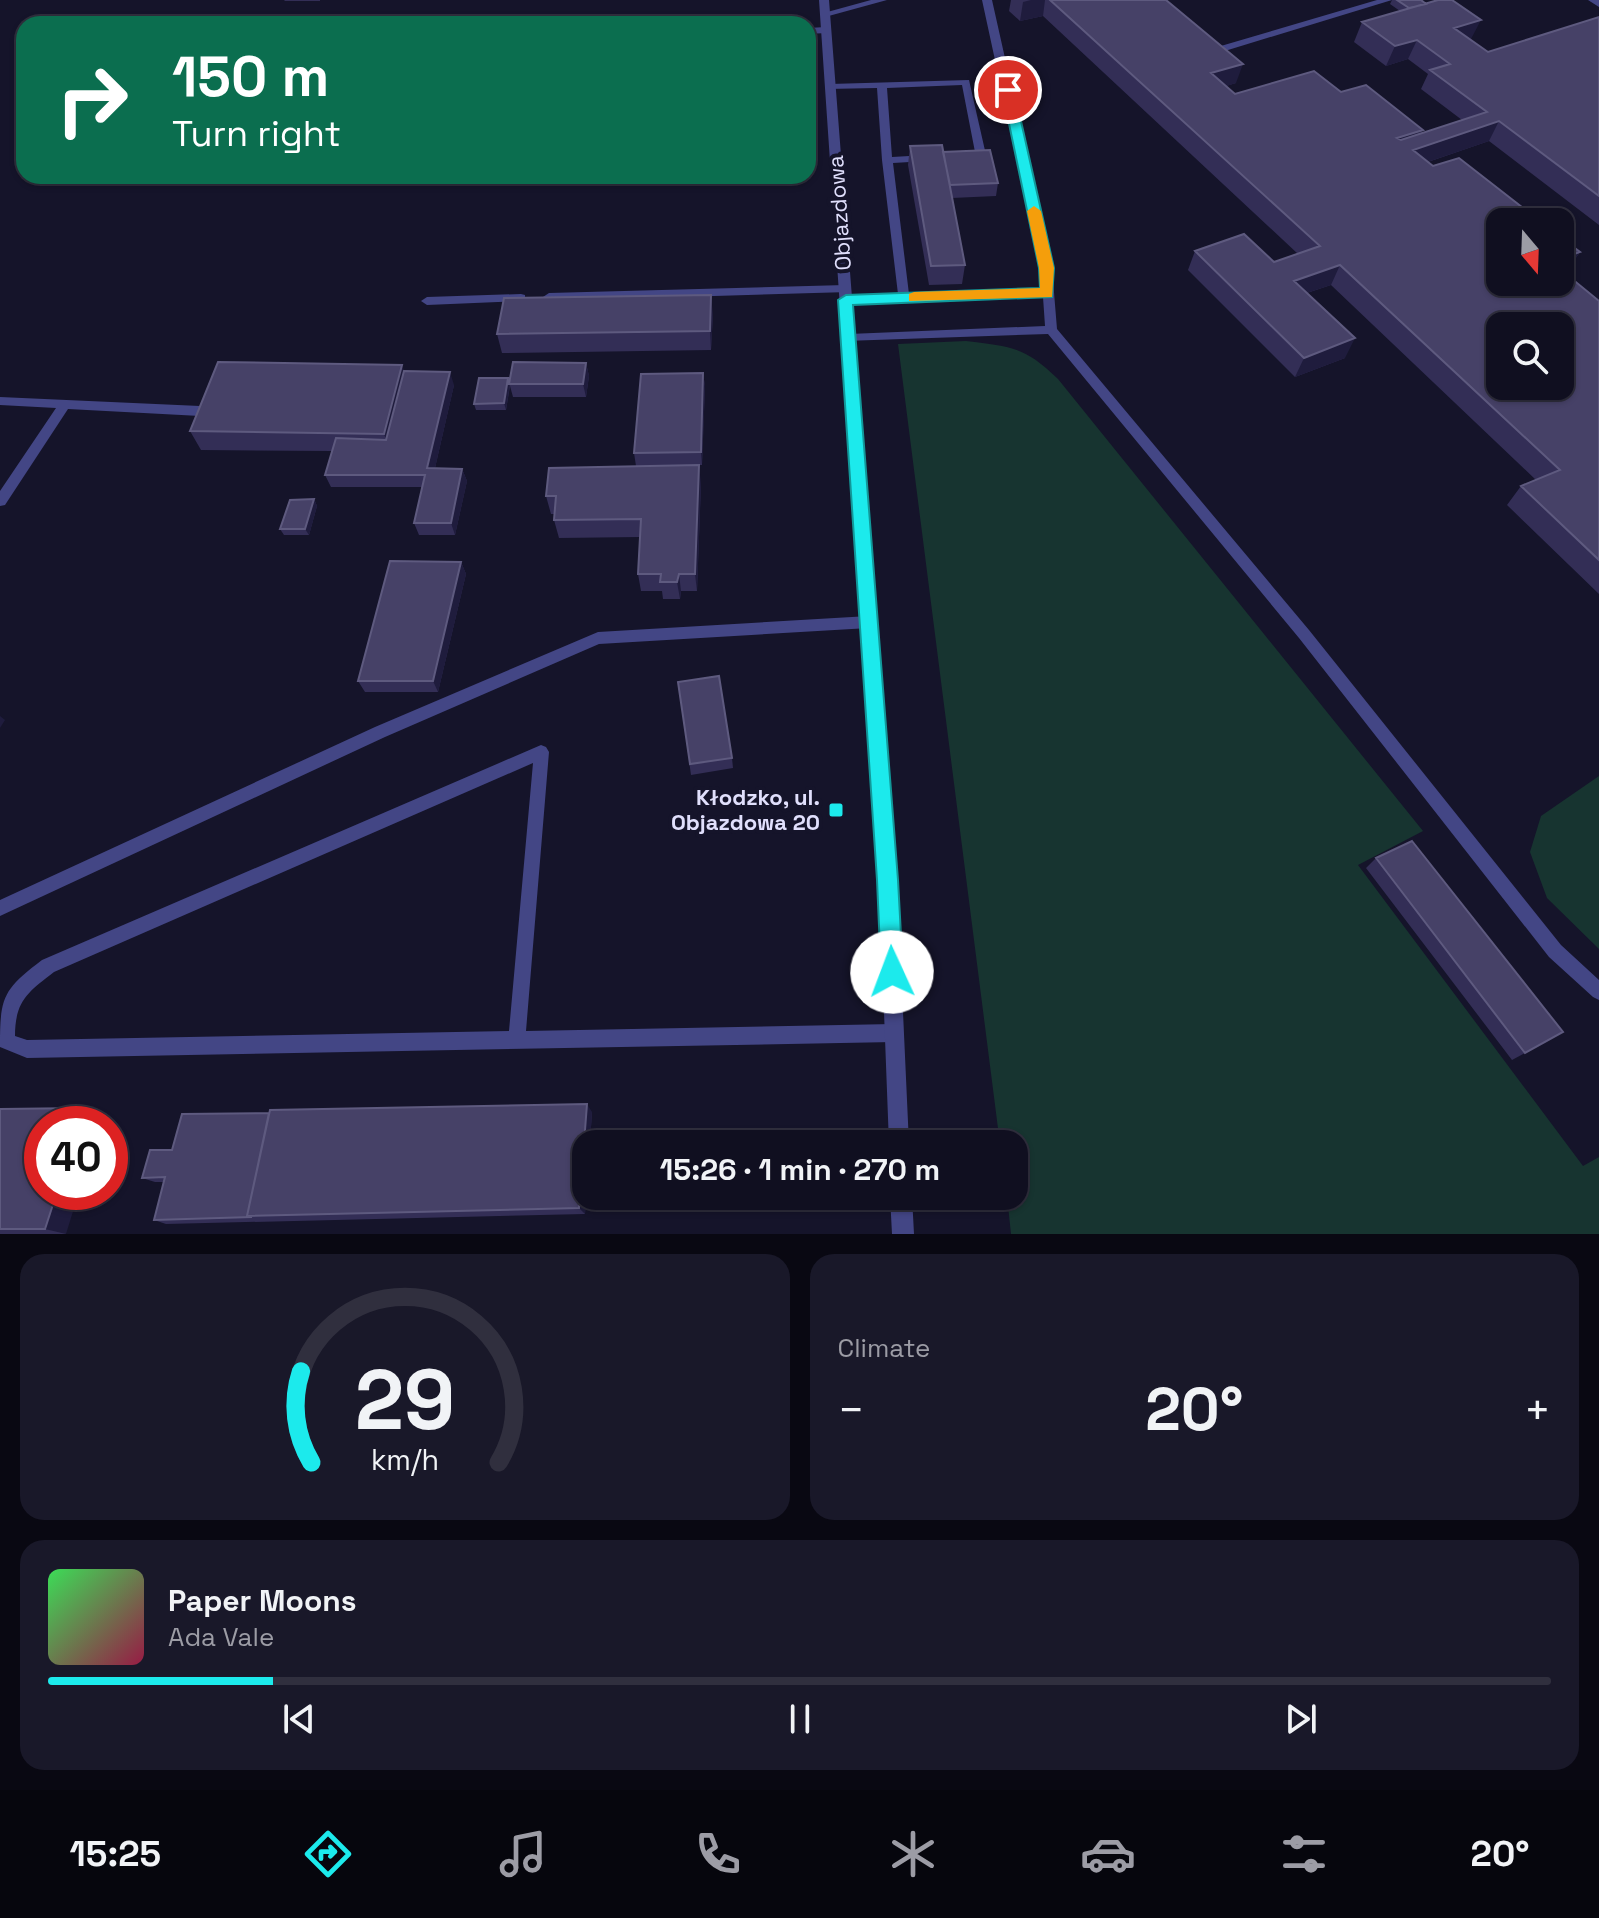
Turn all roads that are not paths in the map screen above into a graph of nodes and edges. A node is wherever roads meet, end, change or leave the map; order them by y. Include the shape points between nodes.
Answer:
1 (882, 0) edge
2 (987, 0) edge
3 (1387, 0) edge
4 (1593, 0) edge
5 (1599, 4) edge
6 (825, 15) edge
7 (1200, 41) edge
8 (882, 85) junction
9 (830, 87) junction
10 (934, 157) edge
11 (950, 157) edge
12 (887, 160) junction
13 (1047, 293) junction
14 (845, 295) junction
15 (904, 298) junction
16 (427, 301) dead end
17 (1051, 330) junction
18 (849, 338) junction
19 (0, 401) edge
20 (65, 404) junction
21 (200, 411) edge
22 (0, 501) edge
23 (869, 622) junction
24 (0, 908) edge
25 (1599, 991) edge
26 (894, 1033) junction
27 (517, 1038) junction
28 (898, 1130) edge
29 (902, 1210) edge
30 (903, 1234) edge

1 - 6 lane
2 - 13 lane via 1046,268
3 - 7 lane via 1212,52
4 - 5 lane
6 - 9 street, Objazdowa
8 - 9 lane
8 - 11 lane via 966,82 981,155
8 - 12 lane
9 - 14 street, Objazdowa
10 - 12 lane
12 - 15 lane
13 - 15 lane
13 - 17 lane
14 - 15 lane
14 - 16 lane
14 - 18 street, Objazdowa
17 - 18 lane
17 - 25 lane via 1304,634 1555,951
18 - 23 street, Objazdowa
19 - 20 lane
20 - 21 lane
20 - 22 lane
23 - 24 lane via 598,638 380,732
23 - 26 street, Objazdowa
26 - 27 lane
26 - 28 street, Objazdowa
27 - 27 lane via 541,752 48,966 15,991 6,1019 6,1041 27,1049
29 - 30 street

